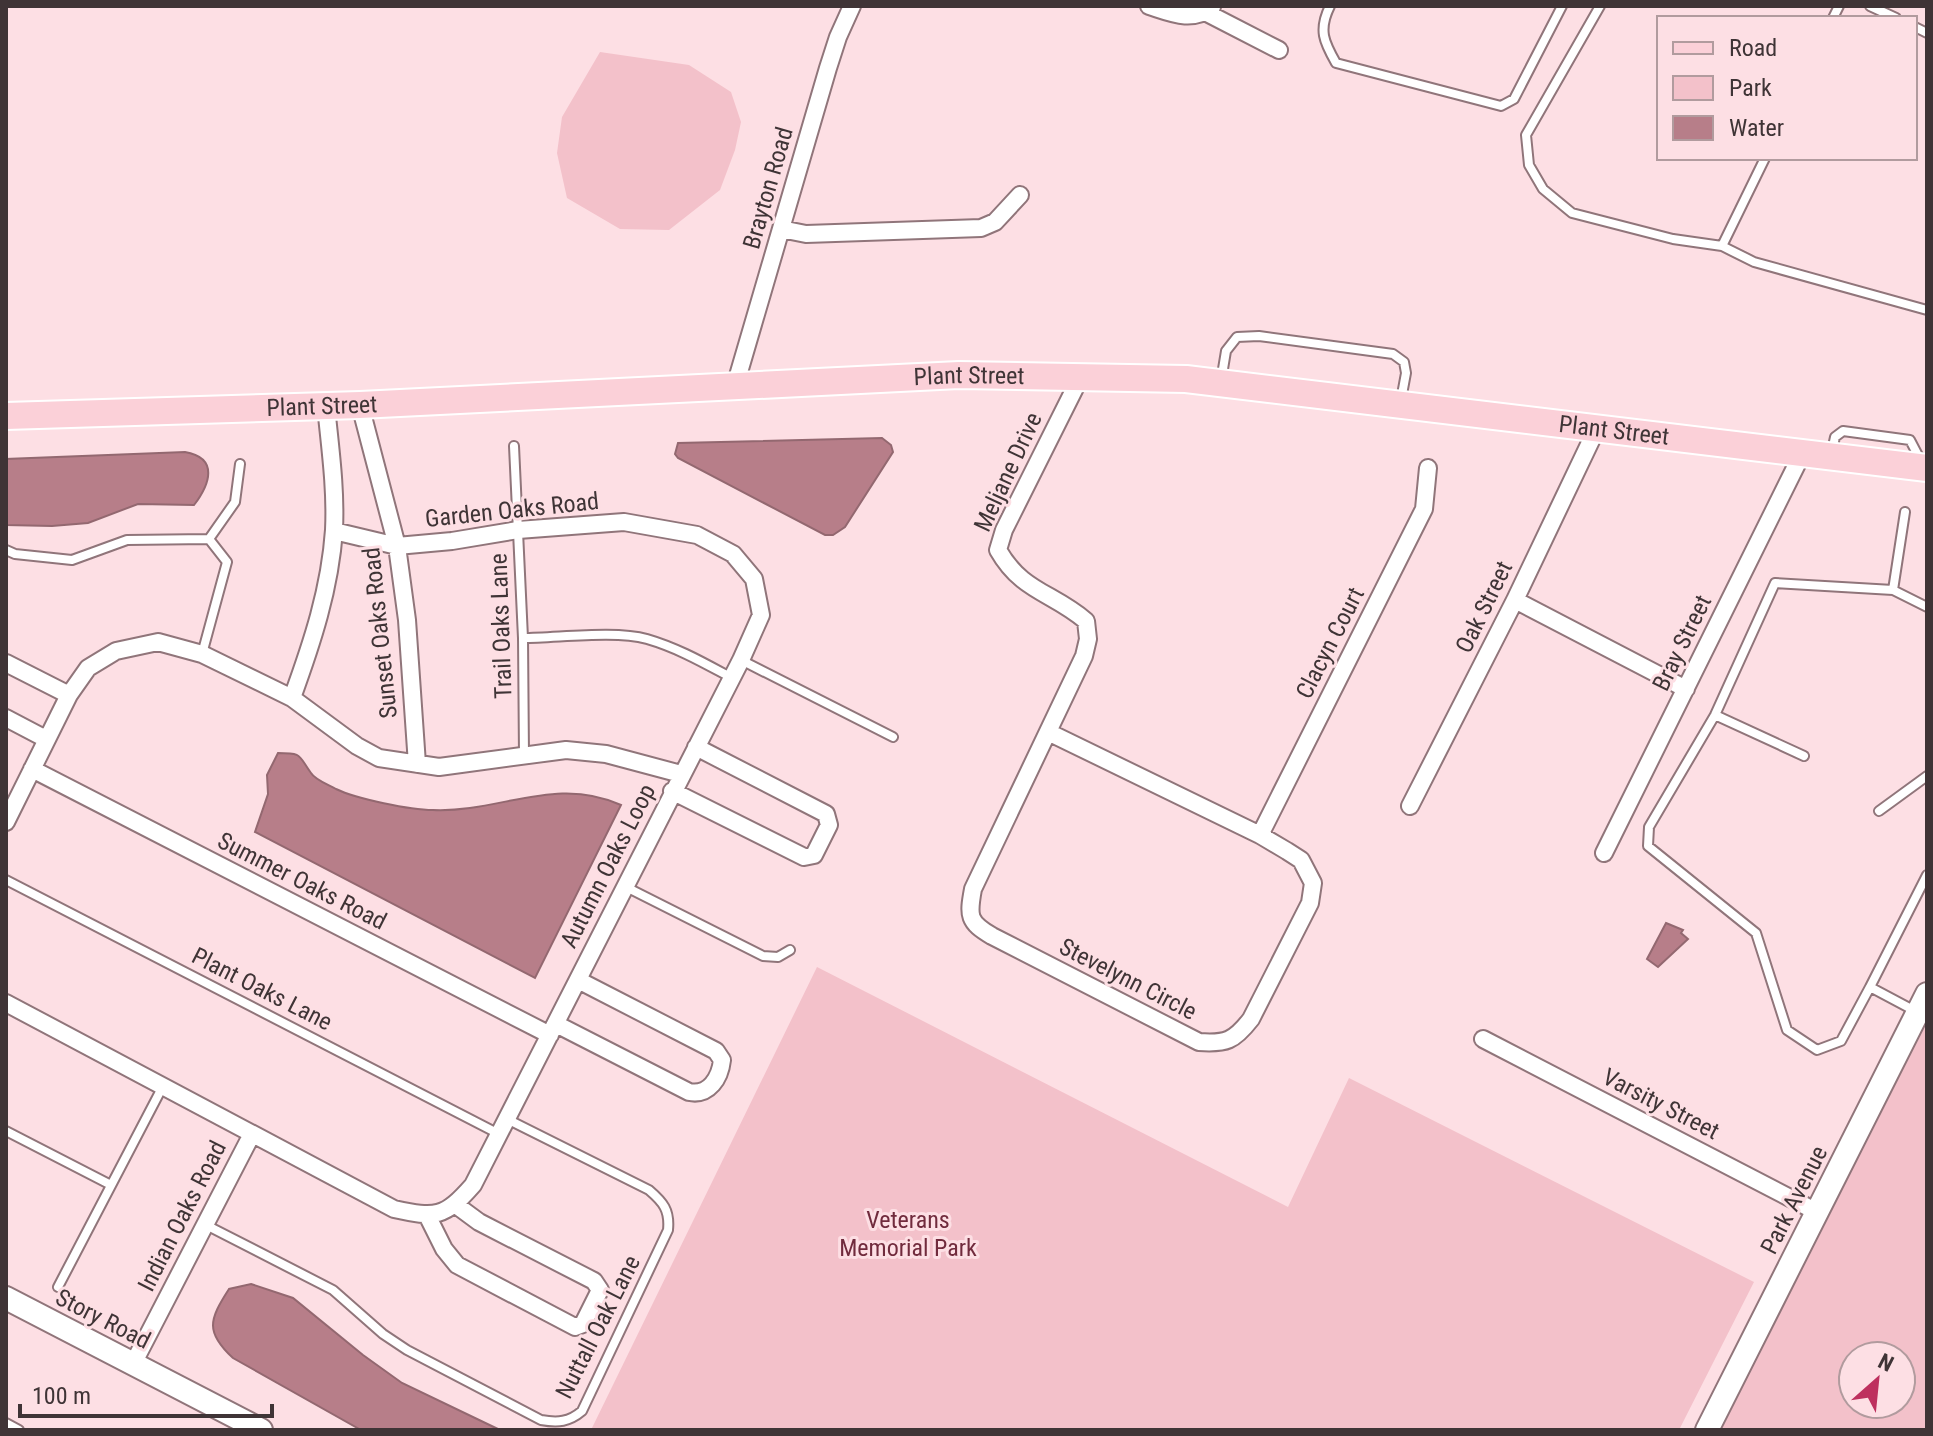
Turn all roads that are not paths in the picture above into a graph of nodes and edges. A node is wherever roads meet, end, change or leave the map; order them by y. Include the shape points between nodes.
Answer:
1 (852, 6) edge
2 (1149, 6) edge
3 (1330, 6) edge
4 (1562, 6) edge
5 (1600, 6) edge
6 (1870, 6) edge
7 (1210, 9) edge
8 (1892, 16) edge
9 (1279, 50) dead end
10 (1764, 160) edge
11 (1020, 195) dead end
12 (781, 229) junction
13 (1722, 246) junction
14 (1927, 310) edge
15 (1081, 376) junction
16 (1220, 383) junction
17 (735, 386) junction
18 (360, 405) junction
19 (1401, 405) junction
20 (326, 406) junction
21 (6, 416) edge
22 (1597, 428) junction
23 (514, 446) dead end
24 (1802, 454) junction
25 (240, 464) dead end
26 (1428, 468) dead end
27 (1925, 468) edge
28 (1905, 512) dead end
29 (518, 530) junction
30 (334, 531) junction
31 (209, 539) junction
32 (397, 546) junction
33 (6, 550) edge
34 (1893, 590) junction
35 (1515, 600) junction
36 (1927, 607) edge
37 (523, 638) junction
38 (202, 654) junction
39 (741, 660) junction
40 (6, 663) edge
41 (732, 678) junction
42 (1686, 689) junction
43 (69, 695) junction
44 (292, 698) junction
45 (1715, 715) junction
46 (6, 718) edge
47 (1048, 732) junction
48 (893, 737) dead end
49 (46, 739) junction
50 (696, 747) junction
51 (1804, 756) dead end
52 (524, 757) junction
53 (417, 764) junction
54 (32, 769) junction
55 (681, 774) junction
56 (1927, 776) edge
57 (672, 791) junction
58 (1410, 806) dead end
59 (1879, 811) dead end
60 (6, 822) edge
61 (1260, 835) junction
62 (1604, 853) dead end
63 (1927, 875) edge
64 (6, 880) edge
65 (625, 887) junction
66 (790, 950) dead end
67 (578, 980) junction
68 (1870, 987) junction
69 (6, 1003) edge
70 (1922, 1003) edge
71 (553, 1029) junction
72 (1483, 1039) dead end
73 (163, 1086) junction
74 (503, 1126) junction
75 (6, 1131) edge
76 (252, 1134) junction
77 (111, 1185) junction
78 (456, 1205) junction
79 (1817, 1212) junction
80 (428, 1217) junction
81 (205, 1224) junction
82 (58, 1287) dead end
83 (6, 1298) edge
84 (133, 1364) junction
85 (6, 1423) edge
86 (19, 1430) edge
87 (261, 1430) edge
88 (1707, 1430) edge

1 - 12 street, Brayton Road via 834,47
2 - 7 street via 1184,17
3 - 4 lane via 1323,41 1336,63 1501,106 1514,99
5 - 13 lane via 1526,135 1529,165 1543,189 1572,213
6 - 8 lane
7 - 9 street
10 - 13 lane
11 - 12 street via 995,222 981,228 806,234
12 - 17 street, Brayton Road
13 - 14 lane via 1754,262
15 - 16 main road, Plant Street
15 - 17 main road, Plant Street via 959,375
15 - 47 street, Meljane Drive via 998,550 1023,582 1086,621 1084,656
16 - 19 main road, Plant Street
16 - 19 lane via 1230,344 1237,337 1384,351 1404,362
17 - 18 main road, Plant Street
18 - 20 main road, Plant Street
18 - 32 street, Sunset Oaks Road
19 - 22 main road, Plant Street
20 - 21 main road, Plant Street
20 - 30 street, Sunset Oaks Road
22 - 24 main road, Plant Street
22 - 35 street, Oak Street
23 - 29 lane, Trail Oaks Lane
24 - 27 main road, Plant Street
24 - 42 street, Bray Street
25 - 31 lane via 235,502
26 - 61 street, Clacyn Court via 1424,509
28 - 34 lane
29 - 32 street, Garden Oaks Road
29 - 37 lane, Trail Oaks Lane
29 - 39 street, Garden Oaks Road via 624,522 697,535 733,554 754,579 761,615
30 - 32 street, Garden Oaks Road
30 - 44 street, Sunset Oaks Road via 318,628
31 - 33 lane via 127,540 72,560
31 - 38 lane via 227,562
32 - 53 street, Sunset Oaks Road
34 - 36 lane
34 - 45 lane via 1775,583
35 - 42 street
35 - 58 street, Oak Street
37 - 41 lane via 645,638
37 - 52 lane, Trail Oaks Lane
38 - 43 street, Autumn Oaks Loop via 158,642 116,651 88,668
38 - 44 street, Autumn Oaks Loop
39 - 41 street, Garden Oaks Road
39 - 48 lane
40 - 43 street
41 - 50 street, Garden Oaks Road
42 - 62 street, Bray Street
43 - 49 street, Autumn Oaks Loop
44 - 53 street, Autumn Oaks Loop via 379,758
45 - 51 lane
45 - 68 lane via 1649,827 1648,846 1756,933 1787,1030 1817,1050 1841,1041
46 - 49 street
47 - 61 street, Stevelynn Circle
47 - 61 street, Stevelynn Circle via 973,889 969,911 975,926 1199,1042 1220,1043 1238,1036 1310,903 1313,883 1301,860
49 - 54 street, Autumn Oaks Loop
50 - 55 street, Garden Oaks Road
50 - 57 street via 826,814 829,825 814,855 804,857
52 - 53 street, Autumn Oaks Loop via 439,767
52 - 55 street, Autumn Oaks Loop via 566,750 606,754
54 - 60 street, Autumn Oaks Loop
54 - 71 street, Summer Oaks Road
55 - 57 street, Autumn Oaks Loop
56 - 59 lane
57 - 65 street, Autumn Oaks Loop
63 - 68 lane
64 - 74 lane, Plant Oaks Lane
65 - 66 lane via 763,956 778,957
65 - 67 street, Autumn Oaks Loop
67 - 71 street, Autumn Oaks Loop
67 - 71 street, Summer Oaks Road via 716,1051 722,1060 717,1077 707,1091 689,1092
68 - 70 lane
69 - 73 street
70 - 79 street, Park Avenue
71 - 74 street, Autumn Oaks Loop
72 - 79 street, Varsity Street
73 - 76 street
73 - 77 lane
74 - 78 street, Autumn Oaks Loop via 473,1185
74 - 81 lane, Nuttall Oak Lane via 649,1190 670,1216 582,1411 572,1419 541,1420 407,1350 333,1290
75 - 77 lane
76 - 80 street via 394,1209
76 - 81 street, Indian Oaks Road
77 - 82 lane
78 - 80 street
78 - 80 street via 594,1281 600,1290 583,1324 575,1327 457,1265
79 - 88 street, Park Avenue
81 - 84 street, Indian Oaks Road
83 - 84 street, Story Road
84 - 87 street, Story Road
85 - 86 lane

